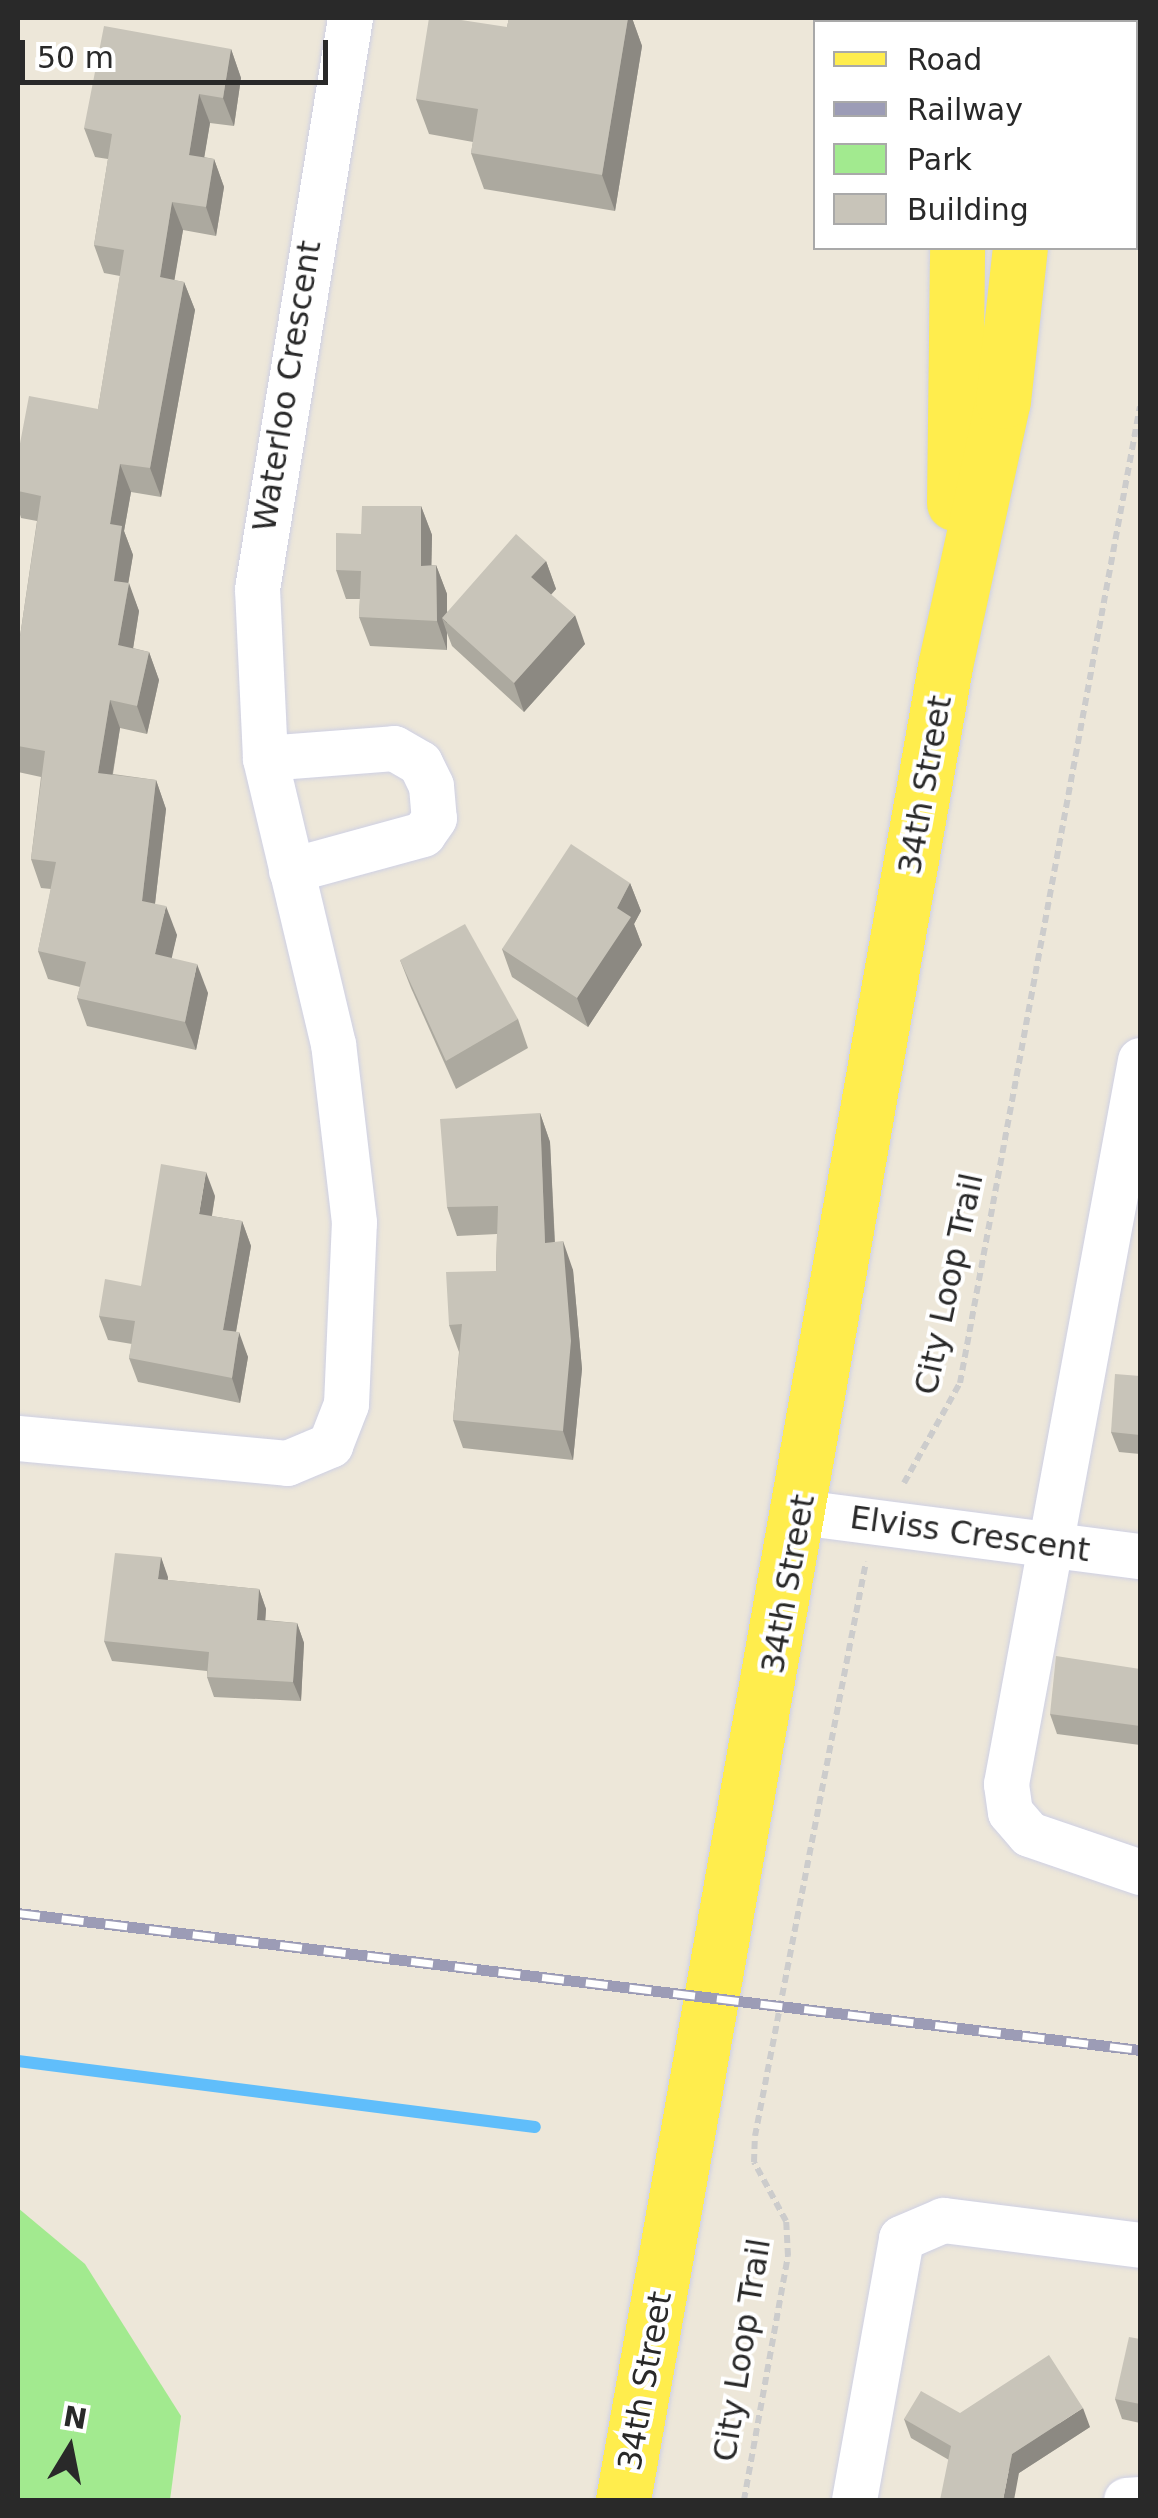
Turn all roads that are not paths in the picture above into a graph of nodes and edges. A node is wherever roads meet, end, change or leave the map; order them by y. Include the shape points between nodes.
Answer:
1 (350, 18) edge
2 (957, 250) edge
3 (1020, 250) edge
4 (946, 666) junction
5 (266, 758) junction
6 (291, 870) junction
7 (1140, 1060) edge
8 (1124, 1240) edge
9 (18, 1438) edge
10 (800, 1512) junction
11 (1048, 1546) junction
12 (1140, 1556) edge
13 (1140, 1872) edge
14 (1140, 2246) edge
15 (1140, 2499) edge
16 (623, 2500) edge
17 (854, 2500) edge
18 (1126, 2500) edge

1 - 5 street, Waterloo Crescent via 257,589
2 - 4 main road, 34th Street
3 - 4 main road, 34th Street via 1003,401
4 - 10 main road, 34th Street
5 - 6 street, Waterloo Crescent
5 - 6 street via 394,748 420,763 431,786 434,818 423,834
6 - 9 street, Waterloo Crescent via 333,1044 354,1222 354,1344 330,1445 287,1463 212,1463
7 - 8 street
8 - 11 street
10 - 11 street, Elviss Crescent
10 - 16 main road, 34th Street
11 - 12 street, Elviss Crescent
11 - 13 street via 1006,1784 1010,1812 1061,1852
14 - 17 street via 943,2220 901,2238
15 - 18 street

